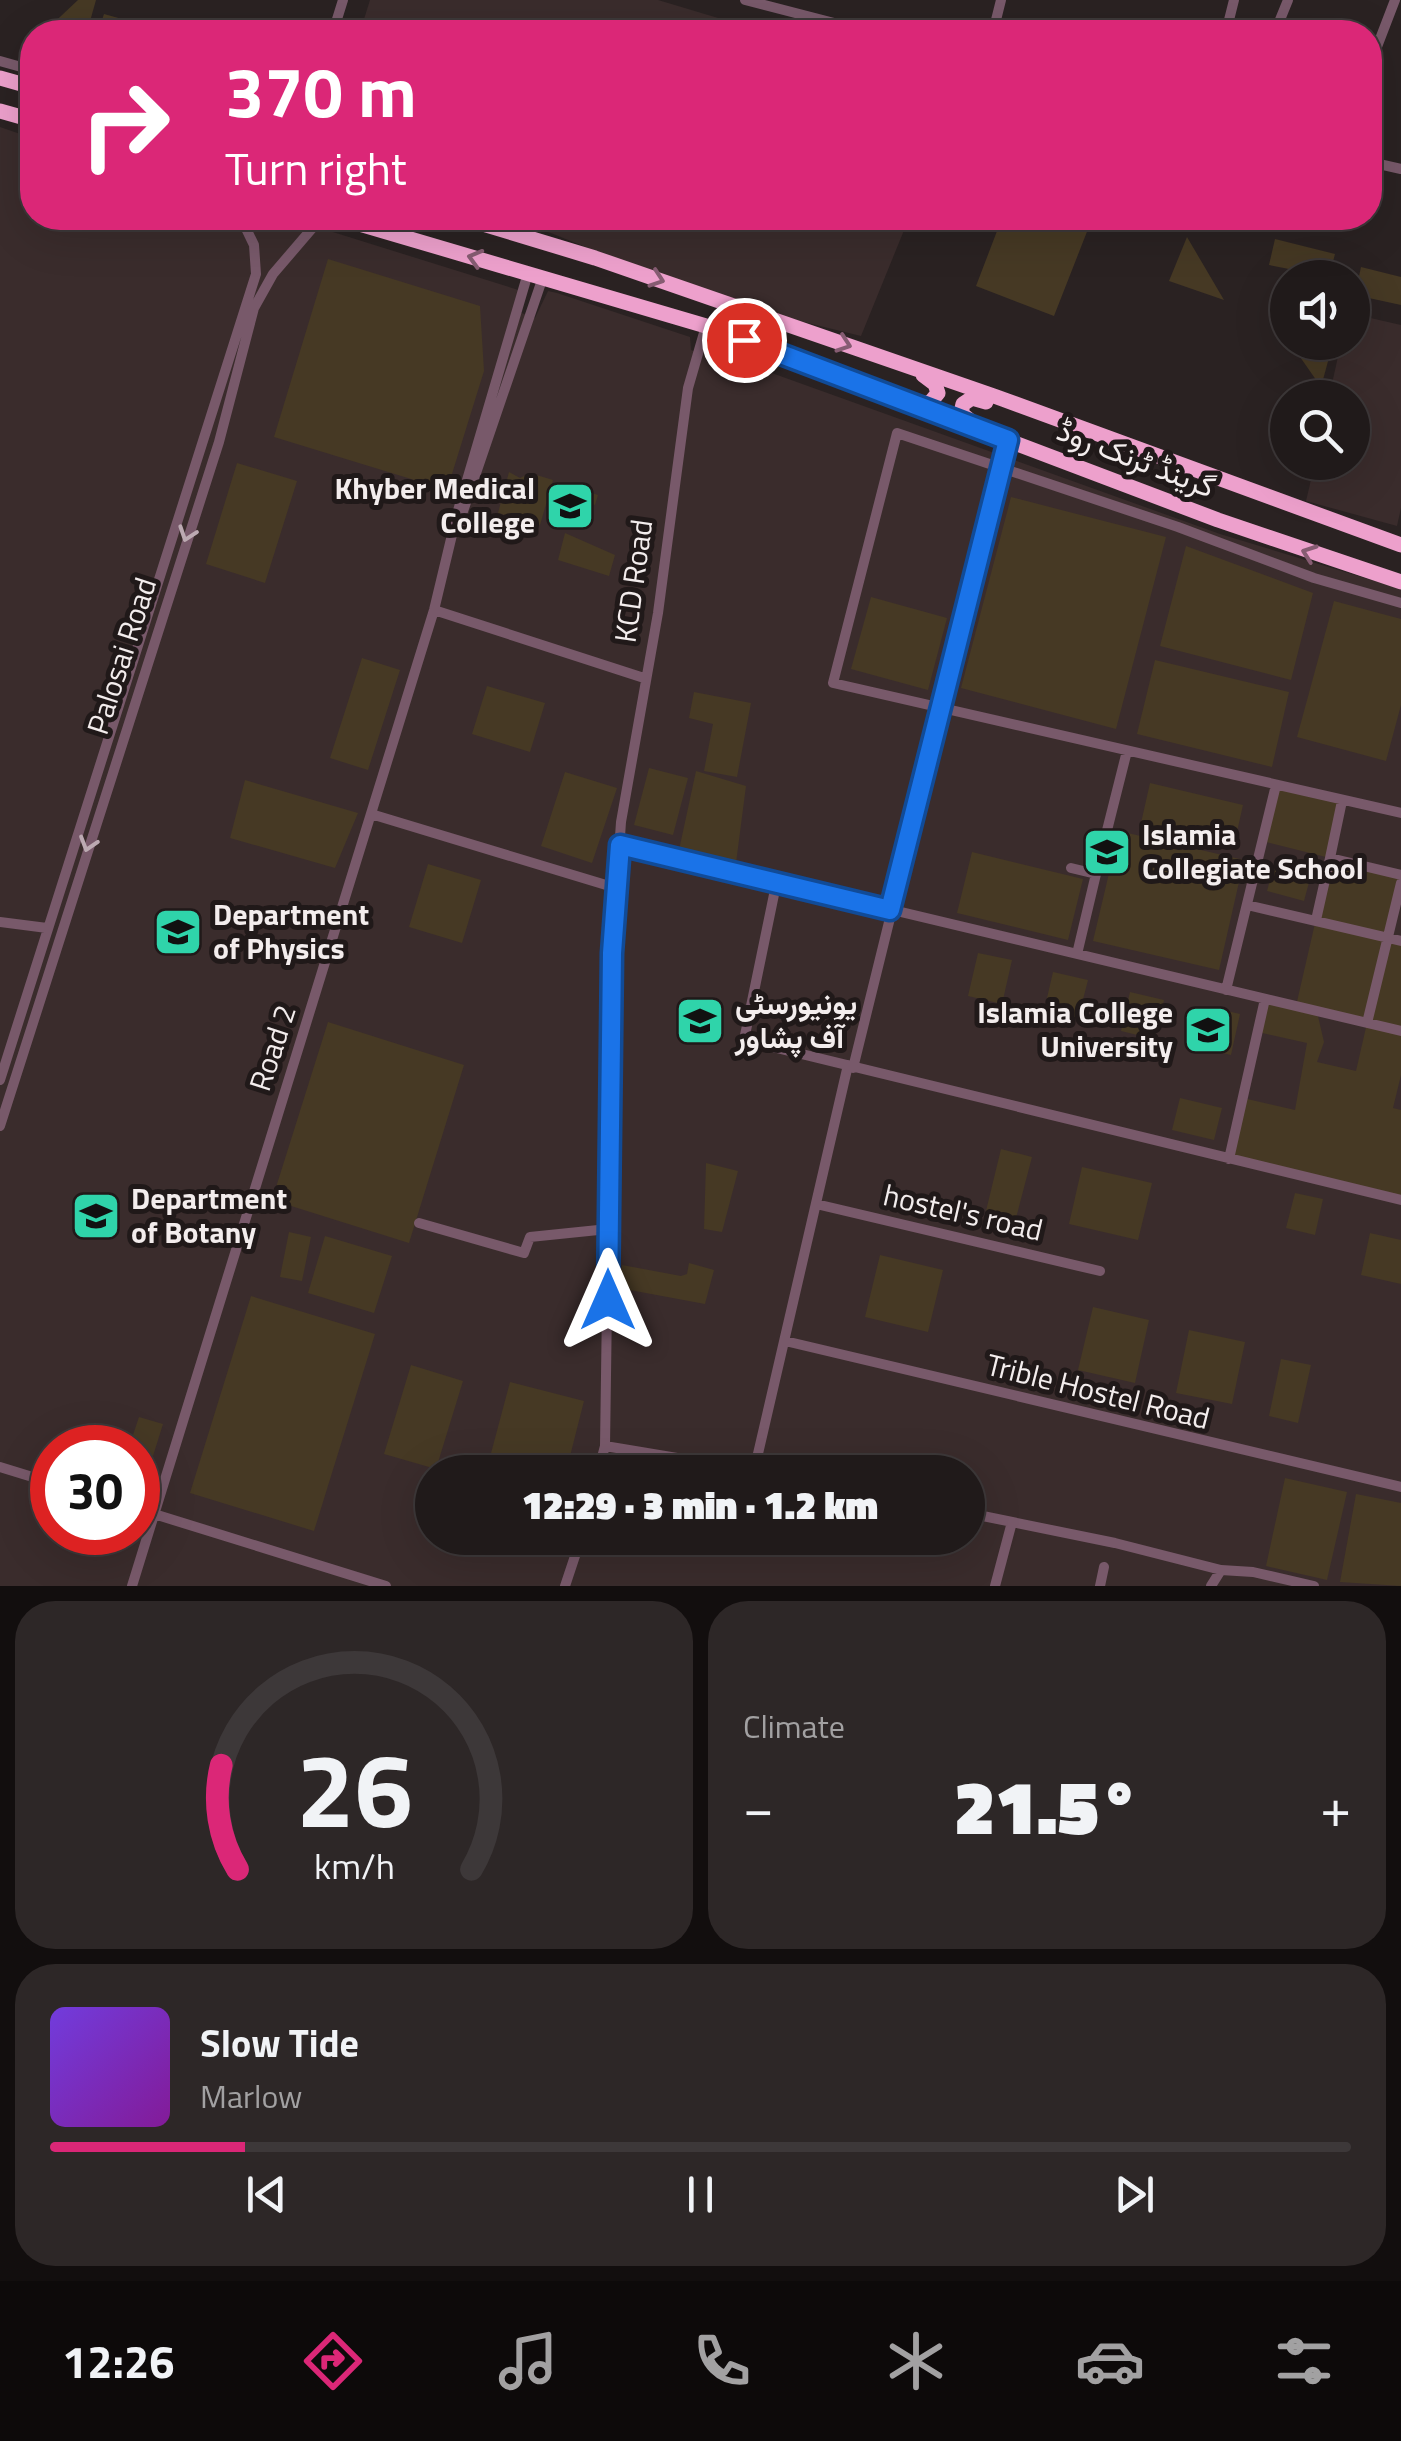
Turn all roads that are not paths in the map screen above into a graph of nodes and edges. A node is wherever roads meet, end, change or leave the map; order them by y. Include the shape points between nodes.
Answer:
1 (745, 0) edge
2 (1395, 0) edge
3 (823, 20) edge
4 (1382, 34) edge
5 (247, 230) edge
6 (311, 230) edge
7 (380, 230) edge
8 (503, 230) edge
9 (536, 275) junction
10 (706, 326) junction
11 (241, 335) junction
12 (883, 358) junction
13 (892, 398) junction
14 (1060, 420) junction
15 (1006, 439) junction
16 (1000, 467) junction
17 (1401, 545) edge
18 (1401, 582) edge
19 (1401, 603) edge
20 (434, 610) junction
21 (644, 678) junction
22 (941, 707) junction
23 (1127, 751) junction
24 (1276, 785) junction
25 (1342, 801) junction
26 (1401, 813) edge
27 (371, 814) junction
28 (620, 845) junction
29 (1330, 858) junction
30 (1071, 868) dead end
31 (1096, 874) junction
32 (1401, 879) edge
33 (777, 880) junction
34 (616, 888) junction
35 (1247, 904) junction
36 (890, 910) junction
37 (1316, 920) junction
38 (0, 922) edge
39 (47, 928) junction
40 (1388, 938) junction
41 (1401, 940) edge
42 (1077, 954) junction
43 (32, 976) junction
44 (45, 981) junction
45 (1226, 990) junction
46 (1265, 999) junction
47 (1367, 1023) junction
48 (1401, 1031) edge
49 (850, 1066) junction
50 (0, 1080) edge
51 (0, 1126) edge
52 (1229, 1160) junction
53 (1401, 1200) edge
54 (816, 1204) junction
55 (419, 1223) dead end
56 (608, 1229) junction
57 (1100, 1271) dead end
58 (785, 1342) junction
59 (606, 1446) junction
60 (603, 1455) edge
61 (659, 1455) edge
62 (762, 1455) edge
63 (0, 1467) edge
64 (30, 1476) edge
65 (1401, 1487) edge
66 (160, 1495) edge
67 (160, 1516) edge
68 (985, 1516) edge
69 (1012, 1522) junction
70 (141, 1555) edge
71 (575, 1555) edge
72 (1104, 1566) dead end
73 (1221, 1570) junction
74 (362, 1582) edge
75 (132, 1586) edge
76 (386, 1586) edge
77 (565, 1586) edge
78 (995, 1586) edge
79 (1100, 1586) edge
80 (1211, 1586) edge
81 (1314, 1586) edge

1 - 3 street
2 - 4 street
5 - 11 street via 256,274
6 - 11 street, Palosai Road via 273,274
9 -> 7 highway, گرینڈ ٹرنک روڈ
8 -> 12 highway, گرینڈ ٹرنک روڈ
9 - 10 highway, گرینڈ ٹرنک روڈ
9 - 20 street, Road 2
10 - 13 highway, گرینڈ ٹرنک روڈ
10 - 21 street, KCD Road via 688,388
11 - 39 street
11 -> 44 street, Palosai Road via 219,442
12 - 13 highway via 928,378 938,393 929,404
12 - 14 highway, گرینڈ ٹرنک روڈ
13 - 15 highway, گرینڈ ٹرنک روڈ
14 - 15 highway via 966,400 964,418
14 - 17 highway, گرینڈ ٹرنک روڈ
15 - 16 street
18 -> 15 highway, گرینڈ ٹرنک روڈ
16 - 19 street
16 - 22 street
16 - 22 street via 897,433 832,682
20 - 21 street
20 - 27 street, Road 2
21 - 28 street, KCD Road
22 - 23 street
22 - 36 street
23 - 24 street
23 - 31 street
24 - 25 street
24 - 35 street
25 - 26 street
25 - 29 street
27 - 34 street
27 - 66 street, Road 2
28 - 33 street
28 - 34 street, KCD Road
29 - 32 street
29 - 37 street
30 - 31 street
31 - 42 street
32 - 40 street
33 - 36 street
33 - 49 street via 744,1040
34 - 56 street, KCD Road
35 - 37 street
35 - 45 street
36 - 42 street
36 - 49 street
37 - 40 street
38 - 39 street
39 - 43 street
40 - 41 street
40 - 47 street
42 - 45 street
43 - 44 street
43 - 50 street
44 - 51 street, Palosai Road
45 - 46 street
46 - 47 street
46 - 52 street
47 - 48 street
49 - 52 street
49 - 54 street
52 - 53 street
54 - 57 street, hostel's road
54 - 58 street
55 - 56 street via 524,1254 530,1237
56 - 59 street, KCD Road
58 - 62 street
58 - 65 street, Trible Hostel Road
59 - 60 street, KCD Road
59 - 61 street
63 - 64 street
67 - 74 street
68 - 69 street
69 - 73 street
69 - 78 street
70 - 75 street, Road 2
71 - 77 street
72 - 79 street
73 - 80 street
73 - 81 street
74 - 76 street

